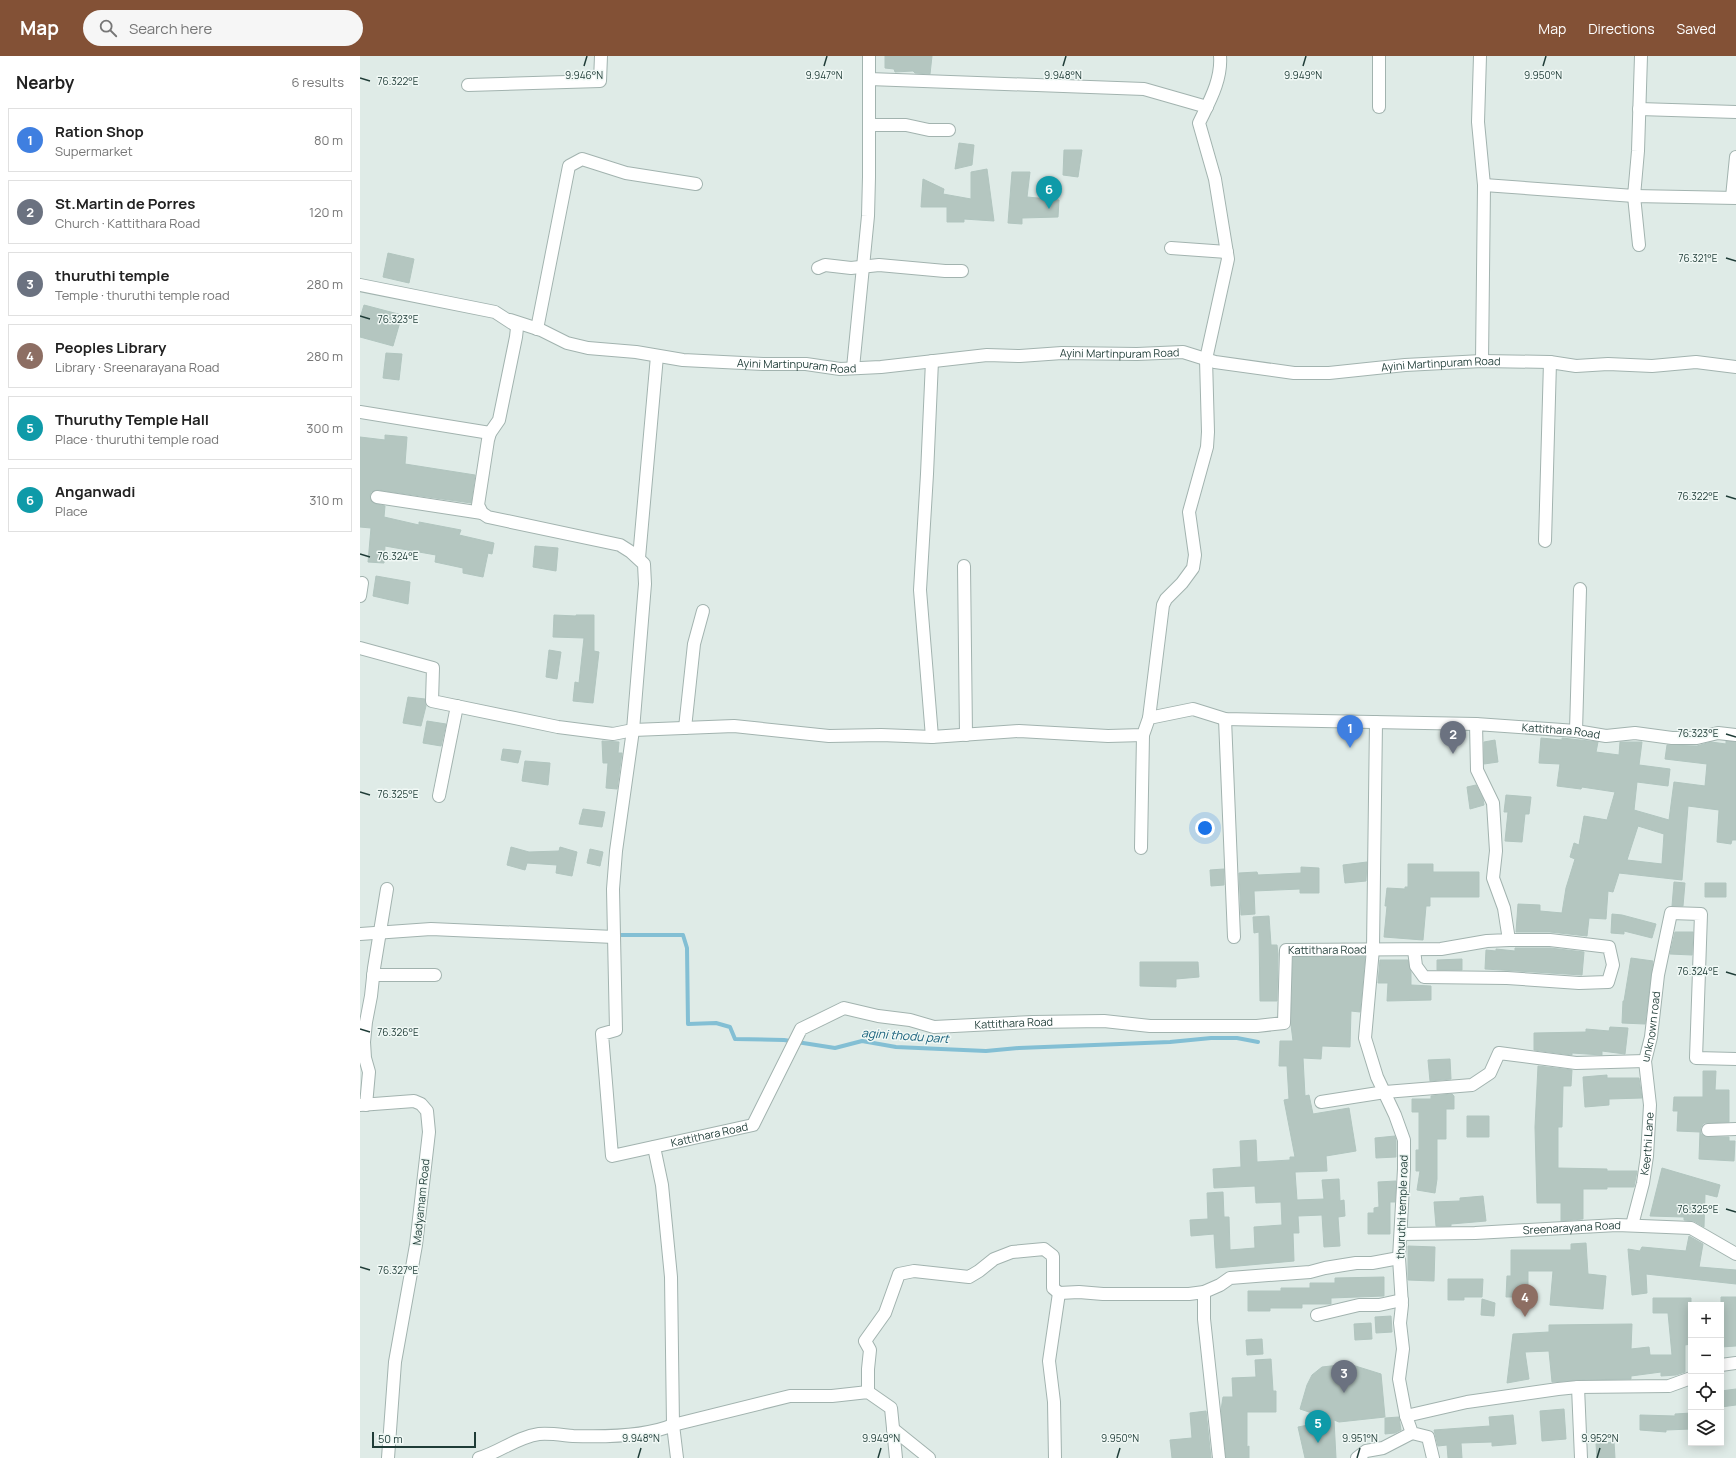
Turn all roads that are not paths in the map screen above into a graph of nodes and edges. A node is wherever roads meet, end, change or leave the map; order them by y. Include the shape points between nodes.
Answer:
1 (602, 56) edge
2 (869, 56) edge
3 (1220, 56) edge
4 (1379, 56) edge
5 (1480, 56) edge
6 (1641, 56) edge
7 (869, 78) junction
8 (468, 85) dead end
9 (1207, 107) junction
10 (1379, 107) dead end
11 (1639, 109) junction
12 (1736, 112) edge
13 (869, 124) junction
14 (949, 130) dead end
15 (1736, 157) edge
16 (696, 184) dead end
17 (1484, 185) junction
18 (1634, 196) junction
19 (1734, 197) edge
20 (1639, 245) dead end
21 (1171, 248) dead end
22 (1227, 252) junction
23 (863, 266) junction
24 (818, 268) dead end
25 (962, 271) dead end
26 (360, 285) edge
27 (507, 319) junction
28 (537, 329) junction
29 (657, 356) junction
30 (1206, 359) junction
31 (932, 361) junction
32 (1482, 361) junction
33 (1550, 362) junction
34 (853, 368) junction
35 (1736, 368) edge
36 (360, 412) edge
37 (490, 433) junction
38 (377, 497) dead end
39 (482, 513) junction
40 (1545, 541) dead end
41 (639, 558) junction
42 (964, 566) dead end
43 (362, 583) dead end
44 (1580, 589) dead end
45 (360, 596) edge
46 (703, 610) dead end
47 (360, 648) edge
48 (457, 706) junction
49 (1149, 718) junction
50 (1224, 719) junction
51 (1376, 722) junction
52 (1476, 724) junction
53 (685, 728) junction
54 (633, 730) junction
55 (1576, 731) junction
56 (1143, 734) junction
57 (966, 735) junction
58 (1736, 735) edge
59 (932, 737) junction
60 (439, 796) dead end
61 (1141, 848) dead end
62 (387, 889) dead end
63 (381, 933) junction
64 (360, 934) edge
65 (614, 937) junction
66 (1234, 938) dead end
67 (1509, 940) junction
68 (1373, 949) junction
69 (1414, 950) junction
70 (373, 974) junction
71 (435, 974) dead end
72 (1736, 1059) edge
73 (1645, 1061) junction
74 (1385, 1092) junction
75 (1320, 1102) dead end
76 (363, 1105) edge
77 (1736, 1129) edge
78 (1708, 1130) dead end
79 (654, 1147) junction
80 (1632, 1226) junction
81 (1401, 1234) junction
82 (1736, 1254) edge
83 (1399, 1258) junction
84 (1204, 1292) junction
85 (1059, 1294) junction
86 (1402, 1300) junction
87 (1317, 1315) dead end
88 (1736, 1364) edge
89 (1724, 1365) edge
90 (1688, 1379) edge
91 (1578, 1387) junction
92 (868, 1392) junction
93 (1406, 1416) junction
94 (673, 1425) junction
95 (893, 1429) junction
96 (1412, 1433) junction
97 (485, 1457) edge
98 (388, 1458) edge
99 (678, 1458) edge
100 (896, 1458) edge
101 (929, 1458) edge
102 (1055, 1458) edge
103 (1219, 1458) edge
104 (1357, 1458) edge
105 (1433, 1458) edge
106 (1581, 1458) edge

1 - 8 street via 600,81
2 - 7 street
3 - 9 street via 1215,91
4 - 10 street
5 - 17 street via 1478,122
6 - 11 street
7 - 9 street via 1144,89
7 - 13 street
9 - 22 street via 1199,123 1215,179
11 - 12 street
11 - 18 street
13 - 14 street
13 - 23 street via 868,216
15 - 19 street
16 - 28 street via 626,173 582,160 569,166
17 - 18 street
17 - 32 street
18 - 19 street
18 - 20 street
21 - 22 street
22 - 30 street via 1228,259
23 - 24 street via 851,268 825,264
23 - 25 street
23 - 34 street
26 - 27 street, Ayini Martinpuram Road via 495,312
27 - 28 street, Ayini Martinpuram Road
27 - 37 street via 517,328 516,337 499,420
28 - 29 street, Ayini Martinpuram Road via 567,343 588,348
29 - 34 street, Ayini Martinpuram Road via 682,360
29 - 41 street
30 - 31 street, Ayini Martinpuram Road via 1183,352 987,355
30 - 32 street, Ayini Martinpuram Road via 1294,373 1364,371 1419,364
30 - 49 street via 1207,447 1189,512 1195,555 1193,568 1163,605
31 - 34 street, Ayini Martinpuram Road
31 - 59 street via 920,590
32 - 33 street, Ayini Martinpuram Road
33 - 35 street, Ayini Martinpuram Road via 1576,366 1652,366 1696,362
33 - 40 street
36 - 37 street
37 - 39 street via 478,505
38 - 39 street
39 - 41 street via 488,517 620,545
41 - 54 street via 644,564 646,577
42 - 57 street
43 - 45 street
44 - 55 street
46 - 53 street via 694,644
47 - 48 street via 433,668 432,701
48 - 54 street via 558,727 613,734
48 - 60 street
49 - 50 street, Kattithara Road via 1193,709
49 - 56 street
50 - 51 street, Kattithara Road
50 - 66 street
51 - 52 street, Kattithara Road
51 - 68 street, thuruthi temple road
52 - 55 street, Kattithara Road
52 - 67 street via 1476,770 1493,803 1496,851 1493,878 1504,908
53 - 54 street
53 - 59 street via 734,726 829,736
54 - 65 street via 616,851 613,889
55 - 58 street, Kattithara Road via 1606,736 1634,733 1672,738 1697,738 1718,733
56 - 57 street via 1108,736 1019,732
56 - 61 street
57 - 59 street
62 - 63 street
63 - 64 street
63 - 65 street via 431,929
63 - 70 street
65 - 79 street via 616,1030 602,1034 612,1156
67 - 69 street, Kattithara Road
67 - 69 street via 1550,940 1609,948 1613,965 1608,982 1424,977 1416,966
68 - 69 street, Kattithara Road
68 - 74 street, thuruthi temple road via 1365,1038 1377,1077
68 - 79 street, Kattithara Road via 1286,950 1284,1022 1257,1026 1150,1026 1096,1021 934,1027 844,1008 801,1029 753,1125
70 - 71 street
70 - 76 street via 364,1042 369,1072
72 - 73 street, unknown road via 1696,1058 1701,914 1671,913 1658,975 1651,1037
73 - 74 street, unknown road via 1576,1063 1499,1053 1490,1072 1472,1085
73 - 80 street, Keerthi Lane via 1650,1105 1647,1156
74 - 75 street, unknown road
74 - 81 street, thuruthi temple road via 1404,1140
76 - 98 street, Madyamam Road via 414,1101 427,1111 429,1132 416,1245 395,1362
77 - 78 street
79 - 94 street via 662,1185 670,1277
80 - 81 street, Sreenarayana Road
80 - 82 street, Sreenarayana Road via 1691,1228
81 - 83 street, thuruthi temple road
83 - 84 street via 1310,1272 1230,1278
83 - 86 street, thuruthi temple road
84 - 85 street
84 - 103 street via 1204,1319
85 - 92 street via 1053,1288 1053,1256 1044,1249 1012,1252 994,1259 968,1277 914,1271 899,1274 885,1313 865,1341 870,1350
85 - 102 street via 1049,1360 1054,1402
86 - 87 street via 1379,1305 1359,1304
86 - 93 street, thuruthi temple road via 1400,1322 1403,1349 1399,1379
88 - 89 street
90 - 91 street via 1669,1386
91 - 93 street via 1467,1402
91 - 106 street
92 - 94 street via 832,1396 790,1396
92 - 95 street via 891,1408
93 - 96 street, thuruthi temple road
94 - 97 street via 661,1430 634,1434 541,1434 521,1439
94 - 99 street
95 - 100 street
95 - 101 street
96 - 104 street via 1383,1448 1366,1450
96 - 105 street via 1428,1437

